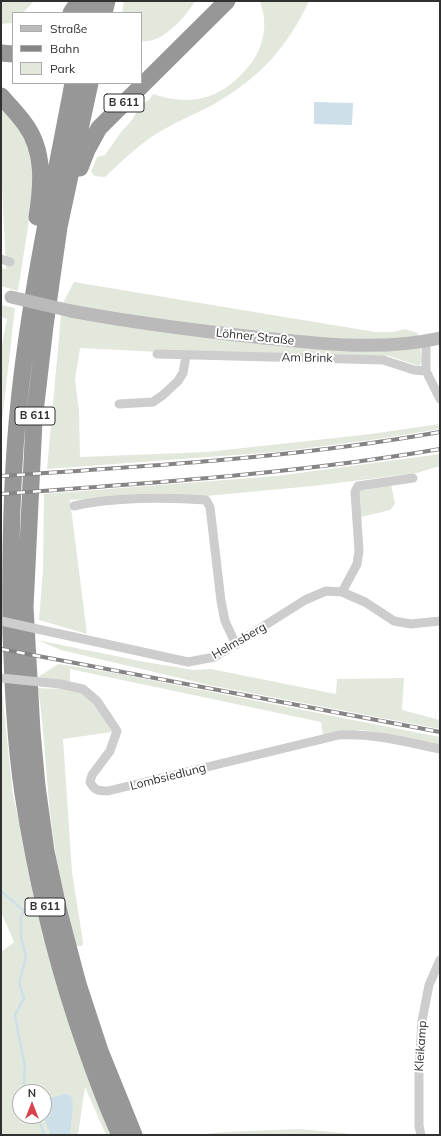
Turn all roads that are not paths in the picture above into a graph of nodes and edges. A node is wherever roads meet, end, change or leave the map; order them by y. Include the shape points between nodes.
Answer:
1 (79, 1) edge
2 (90, 1) edge
3 (107, 1) edge
4 (227, 1) edge
5 (71, 12) edge
6 (87, 12) edge
7 (104, 12) edge
8 (1, 53) edge
9 (12, 54) edge
10 (73, 84) edge
11 (90, 84) edge
12 (1, 96) edge
13 (59, 227) junction
14 (6, 296) edge
15 (30, 321) junction
16 (440, 338) edge
17 (426, 341) junction
18 (157, 354) dead end
19 (186, 356) junction
20 (426, 371) junction
21 (440, 399) edge
22 (119, 404) dead end
23 (413, 478) dead end
24 (74, 506) dead end
25 (342, 592) junction
26 (1, 621) edge
27 (440, 621) edge
28 (236, 645) junction
29 (1, 678) edge
30 (440, 749) edge
31 (440, 960) edge
32 (120, 1135) edge
33 (134, 1135) edge
34 (422, 1135) edge

1 - 5 highway
2 - 6 highway
3 - 7 highway
4 - 13 highway, B 611 via 99,128 86,150 66,221
8 - 9 highway
10 - 15 highway, B 611
11 - 13 highway
12 - 15 highway, B 611 via 34,139 41,174 26,283
13 - 33 highway, B 611 via 34,421 25,591 32,731 46,851 59,912 78,984 100,1051
14 - 17 main road, Löhner Straße, bridge via 149,325 331,345 378,346
15 - 32 highway, B 611 via 19,401 11,505 12,669 22,791 47,918 66,987 88,1056
16 - 17 main road, Löhner Straße
17 - 20 street
18 - 19 street, Am Brink
19 - 20 street, Am Brink via 383,360 414,370
19 - 22 street via 183,373 178,381 153,402
20 - 21 street
23 - 25 street via 358,486 355,492 359,551 357,564
24 - 28 street via 97,502 178,498 206,500 210,507 220,601 225,621
25 - 27 street, Helmsberg via 365,602 394,621 411,624
25 - 28 street, Helmsberg via 326,591 305,600
26 - 28 street, Helmsberg, bridge via 188,662 215,657
29 - 30 street, Lombsiedlung, bridge via 82,689 97,701 116,731 110,751 92,775 90,782 94,789 99,791 108,791 339,735 374,735
31 - 34 street, Kleikamp via 429,985 422,1020 419,1068 419,1126

